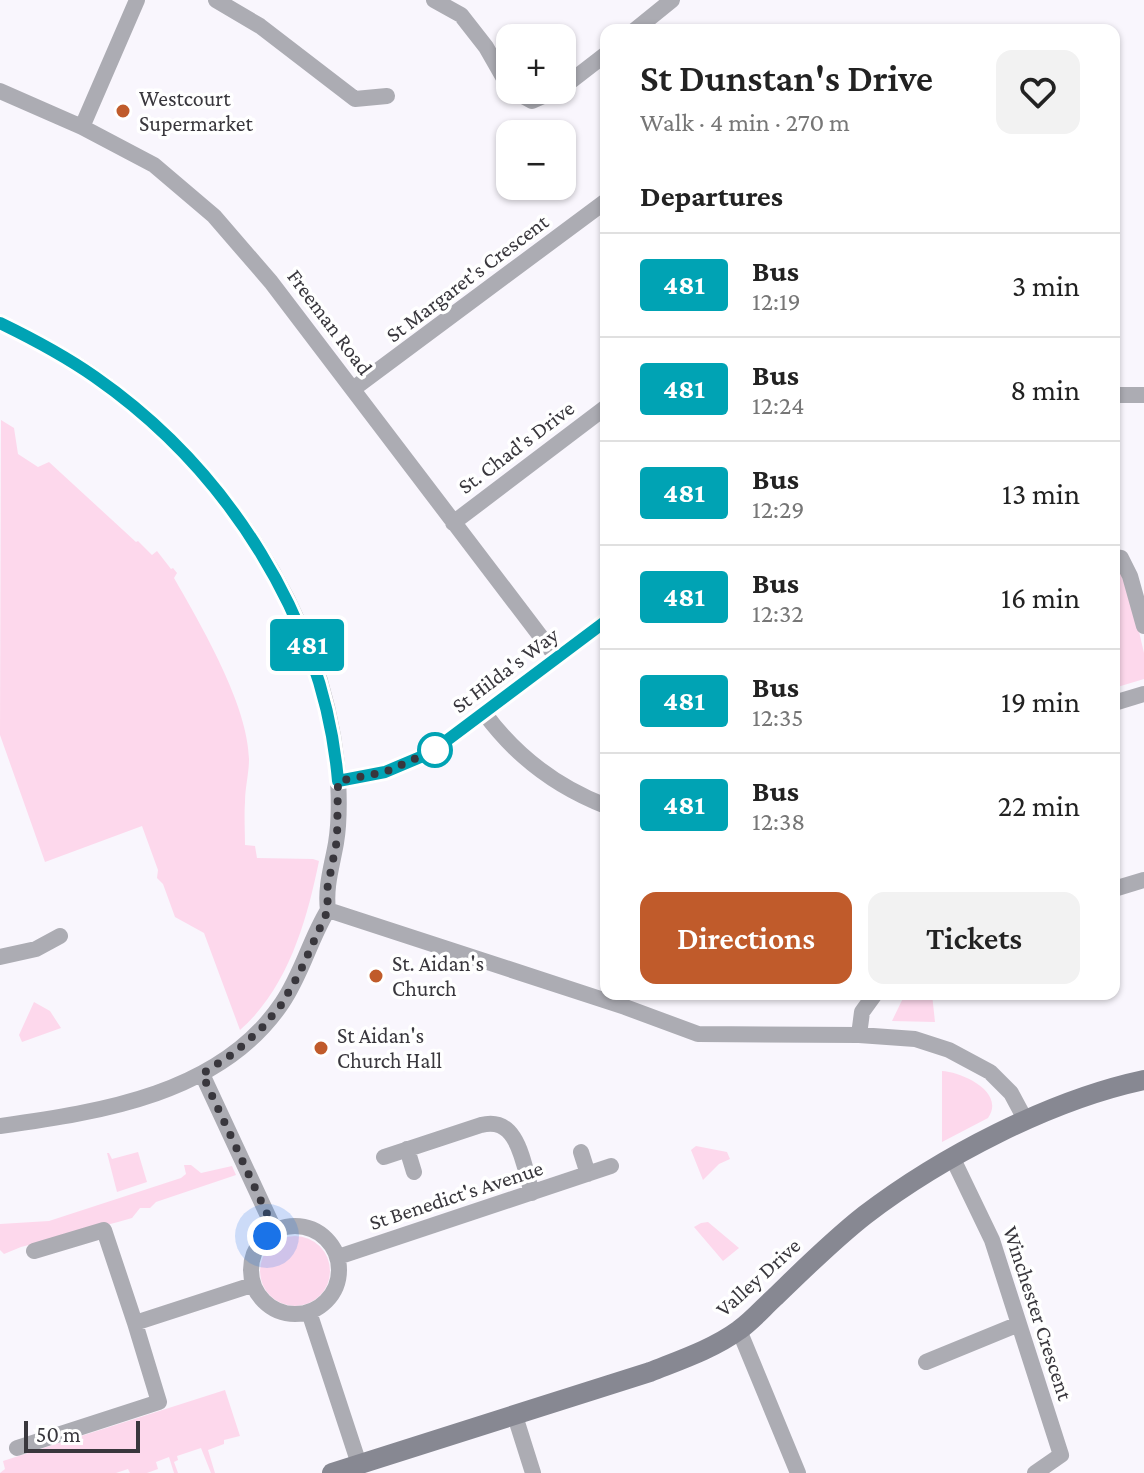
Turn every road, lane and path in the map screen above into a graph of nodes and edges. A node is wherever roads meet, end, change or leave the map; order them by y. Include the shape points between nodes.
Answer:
1 (137, 0) edge
2 (216, 0) edge
3 (434, 0) edge
4 (666, 2) edge
5 (642, 24) edge
6 (600, 59) edge
7 (496, 64) edge
8 (576, 79) edge
9 (0, 91) edge
10 (387, 96) dead end
11 (82, 127) junction
12 (600, 205) edge
13 (0, 323) edge
14 (353, 389) junction
15 (1120, 395) edge
16 (1144, 395) edge
17 (600, 412) edge
18 (453, 523) junction
19 (1120, 558) edge
20 (600, 626) edge
21 (1144, 626) edge
22 (557, 658) junction
23 (1144, 694) edge
24 (1120, 701) edge
25 (485, 714) junction
26 (338, 781) junction
27 (600, 803) edge
28 (1144, 880) edge
29 (1120, 887) edge
30 (328, 910) junction
31 (60, 936) dead end
32 (0, 957) edge
33 (600, 999) edge
34 (604, 1000) edge
35 (871, 1000) edge
36 (859, 1035) junction
37 (202, 1074) junction
38 (1144, 1080) edge
39 (1026, 1121) junction
40 (0, 1126) edge
41 (407, 1149) junction
42 (581, 1152) dead end
43 (384, 1157) dead end
44 (953, 1159) junction
45 (611, 1166) dead end
46 (414, 1172) dead end
47 (588, 1174) junction
48 (532, 1193) junction
49 (275, 1231) junction
50 (34, 1251) dead end
51 (338, 1257) junction
52 (252, 1285) junction
53 (309, 1312) junction
54 (135, 1323) junction
55 (1019, 1324) junction
56 (739, 1330) junction
57 (926, 1362) dead end
58 (515, 1416) junction
59 (17, 1448) dead end
60 (359, 1464) junction
61 (332, 1473) edge
62 (533, 1473) edge
63 (798, 1473) edge
64 (1035, 1473) edge

1 - 11 street
2 - 10 street via 260,26 355,99
3 - 7 street via 461,15
4 - 5 street
6 - 8 street
9 - 11 street, Freeman Road
11 - 14 street, Freeman Road via 154,165 214,216
12 - 14 street, St Margaret's Crescent
13 - 26 street via 49,348 125,399 224,500 276,579 310,653 329,718
14 - 18 street, Freeman Road
15 - 16 street
17 - 18 street, St. Chad's Drive
18 - 22 street, Freeman Road
19 - 21 street
20 - 22 street, St Hilda's Way
22 - 25 street, St Hilda's Way
23 - 24 street
25 - 26 street, St Hilda's Way via 409,763
25 - 27 street via 534,765
26 - 30 street
28 - 29 street
30 - 33 street
30 - 37 street via 276,1011 248,1042
31 - 32 street via 36,949
34 - 36 street via 698,1034
35 - 36 street via 862,1012
36 - 39 street via 915,1039 949,1050 990,1072 1011,1093
37 - 40 street via 122,1102
37 - 49 street
38 - 39 street, Valley Drive via 1080,1097
39 - 44 street, Valley Drive
41 - 43 street
41 - 46 street
41 - 48 street via 500,1124 512,1134
42 - 47 street
44 - 55 street, Winchester Crescent via 989,1232
44 - 56 street, Valley Drive via 867,1214
45 - 47 street, St Benedict's Avenue
47 - 48 street, St Benedict's Avenue
48 - 51 street, St Benedict's Avenue
49 - 51 street via 310,1229 326,1239
49 - 52 street via 253,1256
50 - 54 street via 104,1230
51 - 53 street via 334,1293
52 - 53 street via 273,1308 289,1314
52 - 54 street
53 - 60 street
54 - 59 street via 159,1402
55 - 57 street
55 - 64 street, Winchester Crescent via 1061,1455
56 - 58 street, Valley Drive via 652,1371
56 - 63 street
58 - 60 street, Valley Drive
58 - 62 street
60 - 61 street, Valley Drive

